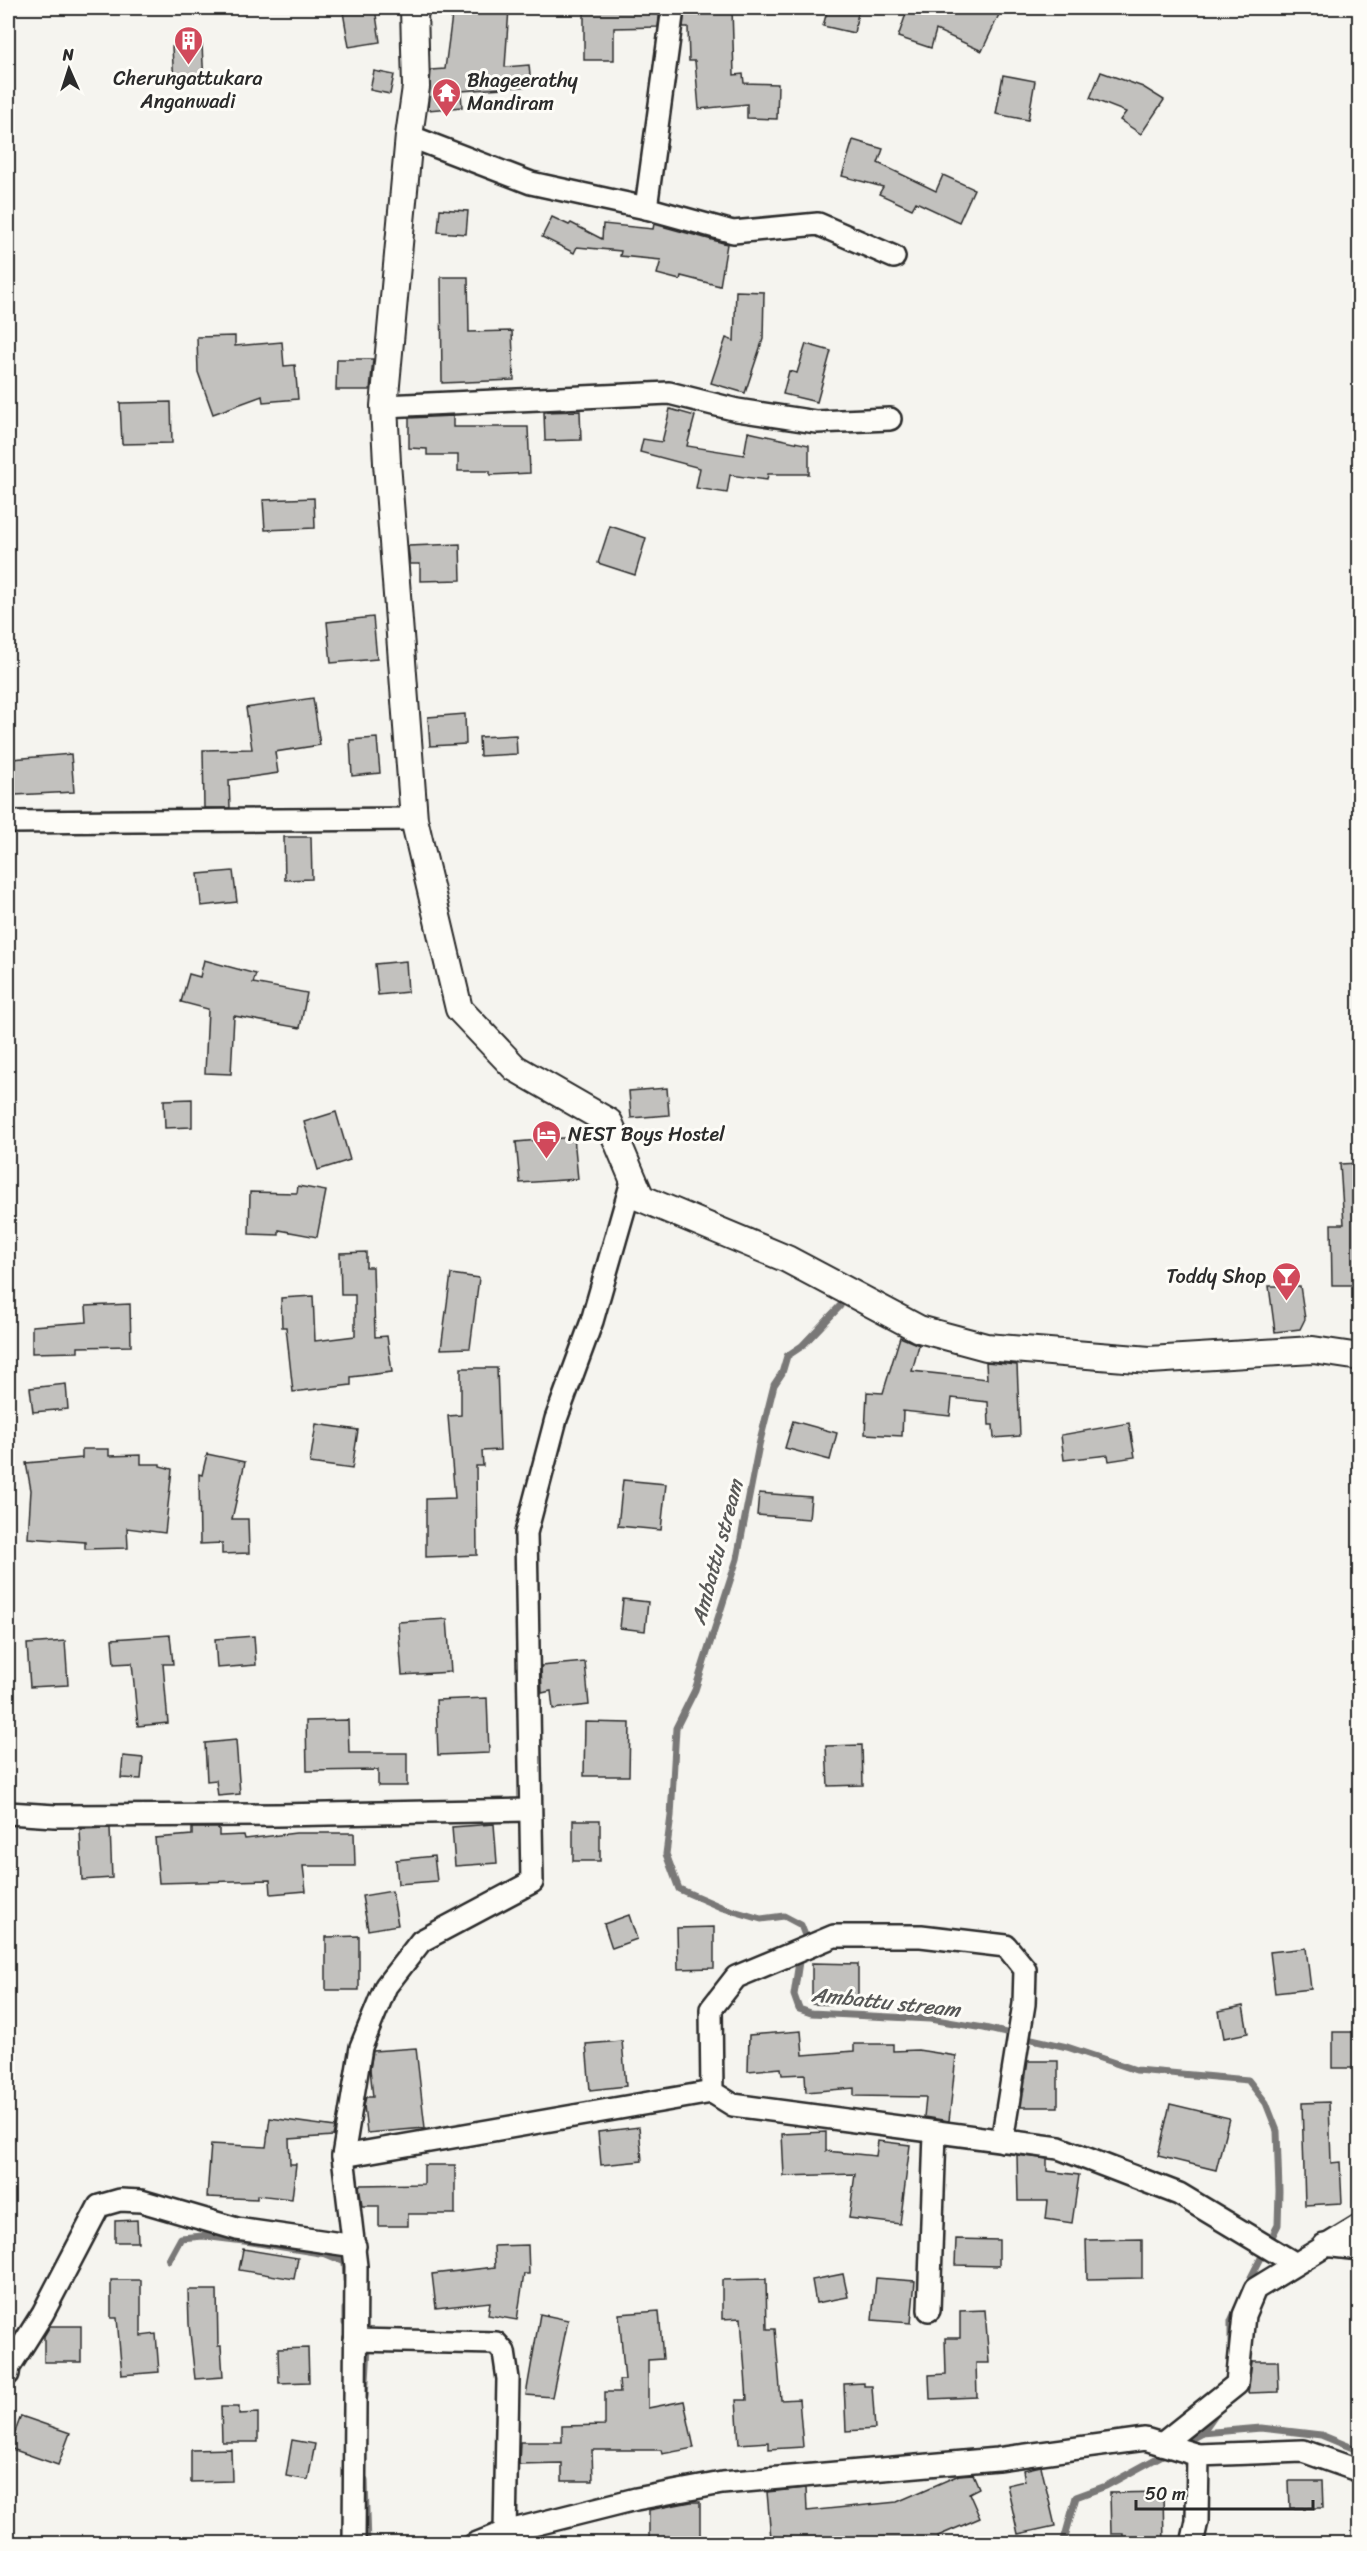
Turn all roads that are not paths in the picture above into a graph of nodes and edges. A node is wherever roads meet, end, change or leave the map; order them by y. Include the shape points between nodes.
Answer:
1 (414, 8) edge
2 (674, 8) edge
3 (409, 136) junction
4 (646, 208) junction
5 (894, 257) dead end
6 (384, 406) junction
7 (891, 418) dead end
8 (414, 819) junction
9 (8, 822) edge
10 (633, 1178) junction
11 (1359, 1357) edge
12 (530, 1810) junction
13 (8, 1813) edge
14 (712, 2092) junction
15 (935, 2133) junction
16 (1002, 2141) junction
17 (343, 2156) junction
18 (1359, 2225) edge
19 (1324, 2245) junction
20 (355, 2246) junction
21 (1359, 2249) edge
22 (1287, 2259) junction
23 (929, 2310) dead end
24 (355, 2340) junction
25 (8, 2374) edge
26 (1162, 2444) junction
27 (1196, 2454) junction
28 (1359, 2471) edge
29 (505, 2532) junction
30 (354, 2544) edge
31 (475, 2544) edge
32 (1192, 2544) edge

1 - 3 street via 416,87
2 - 4 street
3 - 4 street via 531,183
3 - 6 street
4 - 5 street via 733,232 818,224
6 - 7 street via 669,393 737,410 816,422
6 - 8 street
8 - 9 street
8 - 10 street via 459,1009 515,1068 609,1122
10 - 11 street via 641,1198 787,1259 919,1329 986,1347 1150,1360 1313,1350
10 - 12 street via 592,1320 556,1419 526,1533
12 - 13 street via 278,1815
12 - 17 street via 532,1882 422,1941 386,1986 361,2047
14 - 15 street via 733,2105
14 - 16 street via 711,2009 736,1977 834,1936 921,1936 1006,1947 1025,1969 1022,2021
14 - 17 street
15 - 16 street
15 - 23 street
16 - 22 street via 1059,2148 1179,2194
17 - 20 street
18 - 19 street
19 - 21 street
19 - 22 street
20 - 24 street
20 - 25 street via 237,2229 141,2201 120,2199 99,2206
22 - 26 street via 1255,2289 1244,2315 1237,2384
24 - 29 street via 496,2343 504,2352 508,2379
24 - 30 street
26 - 27 street
26 - 29 street via 1145,2439 997,2459 722,2483 636,2499
27 - 28 street via 1303,2451
27 - 32 street via 1197,2521
29 - 31 street

